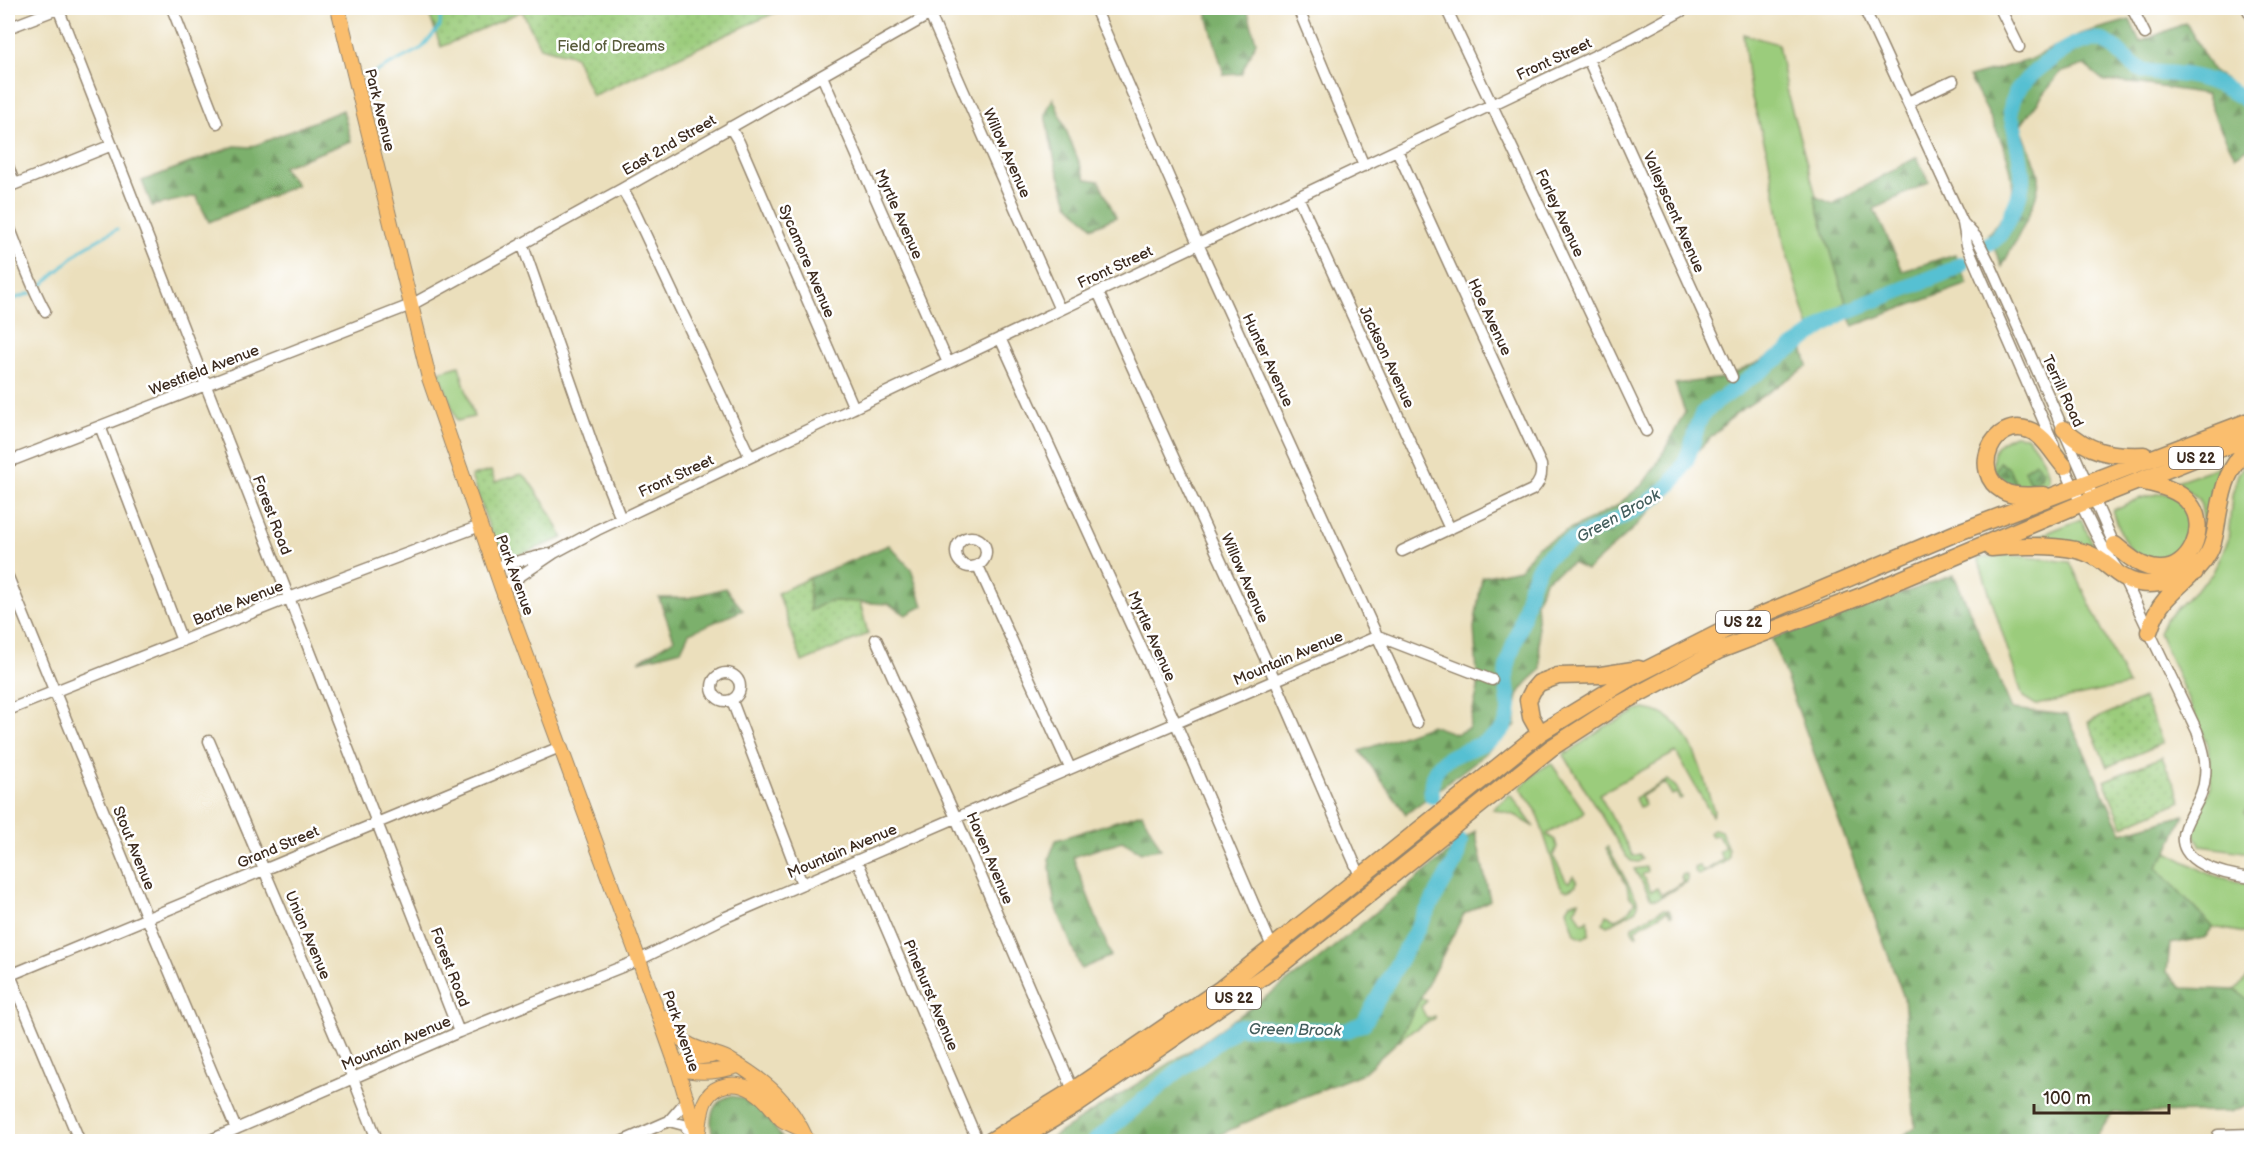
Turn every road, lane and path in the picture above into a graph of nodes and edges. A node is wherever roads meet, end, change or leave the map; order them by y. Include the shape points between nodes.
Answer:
1 (59, 8) edge
2 (172, 8) edge
3 (338, 8) edge
4 (941, 8) edge
5 (1095, 8) edge
6 (1298, 8) edge
7 (1446, 8) edge
8 (1687, 8) edge
9 (1864, 8) edge
10 (2000, 8) edge
11 (2132, 8) edge
12 (2247, 8) edge
13 (928, 11) edge
14 (2252, 17) edge
15 (8, 28) edge
16 (2145, 34) dead end
17 (2019, 47) dead end
18 (1588, 59) junction
19 (822, 76) junction
20 (1953, 81) dead end
21 (1908, 102) junction
22 (1493, 104) junction
23 (217, 123) dead end
24 (730, 127) junction
25 (112, 145) junction
26 (1397, 150) junction
27 (1364, 165) junction
28 (8, 166) edge
29 (11, 185) edge
30 (622, 189) junction
31 (1298, 197) junction
32 (1963, 223) junction
33 (8, 224) edge
34 (522, 243) junction
35 (1198, 244) junction
36 (1098, 292) junction
37 (411, 305) junction
38 (1060, 310) junction
39 (45, 312) dead end
40 (1000, 338) junction
41 (948, 363) junction
42 (1732, 377) dead end
43 (206, 385) junction
44 (854, 408) junction
45 (2252, 420) edge
46 (100, 426) junction
47 (2064, 429) junction
48 (1646, 431) dead end
49 (2252, 436) edge
50 (2252, 442) edge
51 (2157, 455) junction
52 (750, 457) junction
53 (8, 462) edge
54 (2064, 466) junction
55 (2140, 481) junction
56 (2080, 484) junction
57 (2054, 494) junction
58 (2088, 501) junction
59 (621, 519) junction
60 (480, 526) junction
61 (1450, 529) junction
62 (2115, 545) junction
63 (1972, 550) junction
64 (1402, 551) dead end
65 (554, 553) junction
66 (978, 566) dead end
67 (494, 567) junction
68 (2195, 572) junction
69 (8, 577) edge
70 (2123, 577) junction
71 (501, 586) junction
72 (289, 598) junction
73 (2149, 632) junction
74 (1378, 636) junction
75 (876, 639) dead end
76 (182, 641) junction
77 (1654, 666) junction
78 (1275, 680) junction
79 (1492, 680) dead end
80 (54, 692) junction
81 (732, 700) dead end
82 (8, 710) edge
83 (1175, 723) junction
84 (1417, 723) dead end
85 (1540, 733) junction
86 (209, 741) dead end
87 (560, 747) junction
88 (1070, 768) junction
89 (956, 818) junction
90 (377, 822) junction
91 (857, 860) junction
92 (264, 870) junction
93 (1361, 878) junction
94 (2252, 879) edge
95 (802, 884) junction
96 (147, 918) junction
97 (1273, 949) junction
98 (639, 960) junction
99 (8, 973) edge
100 (655, 1005) junction
101 (459, 1032) junction
102 (714, 1055) junction
103 (738, 1066) junction
104 (677, 1067) junction
105 (353, 1078) junction
106 (1073, 1090) junction
107 (687, 1100) junction
108 (669, 1121) junction
109 (236, 1129) junction
110 (2252, 1134) edge
111 (2222, 1135) dead end
112 (805, 1136) edge
113 (80, 1142) edge
114 (207, 1142) edge
115 (378, 1142) edge
116 (621, 1142) edge
117 (699, 1142) edge
118 (978, 1142) edge
119 (989, 1142) edge
120 (1015, 1142) edge

1 - 15 street
1 - 25 street, Forest Road
2 - 23 street
3 - 37 main road, Park Avenue
4 - 13 street, East 2nd Street
5 - 35 street, Hunter Avenue
6 - 27 street
7 - 22 street, Farley Avenue
8 - 18 street, Front Street
9 - 21 street, Terrill Road
10 - 17 street
11 - 16 street
12 - 14 street
13 - 19 street, East 2nd Street
13 - 38 street, Willow Avenue
18 - 22 street, Front Street
18 - 42 street, Valleyscent Avenue
19 - 24 street, East 2nd Street
19 - 41 street, Myrtle Avenue
20 - 21 street
21 - 32 street, Terrill Road
22 - 26 street, Front Street
22 - 48 street, Farley Avenue
24 - 30 street, East 2nd Street
24 - 44 street, Sycamore Avenue
25 - 29 street
25 - 43 street, Forest Road
26 - 27 street, Front Street
26 - 61 street, Hoe Avenue via 1541,465 1538,485
27 - 31 street, Front Street
28 - 29 street
30 - 34 street, East 2nd Street
30 - 52 street
31 - 35 street, Front Street
31 - 61 street, Jackson Avenue
32 - 47 street, Terrill Road via 1976,237 1990,264
32 - 54 street, Terrill Road via 1967,245 2010,349
33 - 39 street
34 - 37 street, East 2nd Street
34 - 59 street
35 - 36 street, Front Street
35 - 74 street, Hunter Avenue
36 - 38 street, Front Street
36 - 78 street, Willow Avenue
37 - 43 street, Westfield Avenue
37 - 60 main road, Park Avenue via 429,378
38 - 40 street, Front Street
40 - 41 street, Front Street
40 - 83 street, Myrtle Avenue
41 - 44 street, Front Street
43 - 46 street, Westfield Avenue
43 - 72 street, Forest Road
44 - 52 street, Front Street
45 - 51 highway, US 22
46 - 53 street, Westfield Avenue
46 - 76 street
47 - 51 highway via 2078,442 2104,454
47 - 56 street, Terrill Road
49 - 55 highway, US 22
50 - 68 highway via 2226,479 2214,541
51 - 56 highway, US 22
52 - 59 street, Front Street
54 - 56 street, Terrill Road
54 - 57 highway via 2041,437 2028,429 2001,434 1988,450 1987,467 2002,491
55 - 58 highway, US 22
55 - 62 highway via 2171,490 2190,503 2198,521 2196,541 2186,557 2164,569 2140,564
56 - 57 highway, US 22
56 - 58 street, Terrill Road
56 - 58 street, Terrill Road
57 - 77 highway, US 22 via 1762,614
58 - 62 street, Terrill Road
58 - 63 highway, US 22
58 - 70 street, Terrill Road via 2112,562
59 - 65 street, Front Street
60 - 67 main road, Park Avenue
60 - 72 street, Bartle Avenue
61 - 64 street
62 - 70 street, Terrill Road
63 - 70 highway via 2021,546 2081,551 2102,560
63 - 120 highway, US 22 via 1720,650 1616,706 1508,781 1283,963 1078,1104
65 - 67 street, Front Street
65 - 71 street, Front Street
66 - 88 street
67 - 71 main road, Park Avenue
68 - 70 highway via 2158,584
68 - 73 highway via 2165,600
69 - 80 street, Stout Avenue
70 - 73 street, Terrill Road
71 - 87 main road, Park Avenue
72 - 76 street, Bartle Avenue
72 - 90 street, Forest Road
73 - 94 street, Terrill Road via 2197,731 2205,759 2202,791 2185,827 2184,845 2204,866
74 - 78 street, Mountain Avenue
74 - 79 street
74 - 84 street, Hunter Avenue
75 - 89 street, Haven Avenue
76 - 80 street, Bartle Avenue
77 - 85 highway, US 22
77 - 85 highway via 1601,675 1558,676 1539,684 1528,700
78 - 83 street, Mountain Avenue
78 - 93 street, Willow Avenue
80 - 82 street, Bartle Avenue
80 - 96 street, Stout Avenue
81 - 95 street
83 - 88 street, Mountain Avenue
83 - 97 street, Myrtle Avenue
85 - 93 highway, US 22
86 - 92 street, Union Avenue
87 - 90 street, Grand Street
87 - 98 main road, Park Avenue
88 - 89 street, Mountain Avenue
89 - 91 street, Mountain Avenue
89 - 106 street, Haven Avenue
90 - 92 street, Grand Street
90 - 101 street, Forest Road
91 - 95 street, Mountain Avenue
91 - 118 street, Pinehurst Avenue
92 - 96 street, Grand Street
92 - 105 street, Union Avenue
93 - 97 highway, US 22
95 - 98 street, Mountain Avenue
96 - 99 street, Grand Street
96 - 109 street, Stout Avenue
97 - 106 highway, US 22
98 - 100 main road, Park Avenue
98 - 101 street, Mountain Avenue
99 - 113 street
100 - 102 main road via 684,1041
100 - 104 main road, Park Avenue
101 - 105 street, Mountain Avenue
102 - 103 main road
102 - 104 main road via 693,1058
103 - 104 main road via 698,1072
103 - 112 main road via 770,1086
104 - 107 main road, Park Avenue
105 - 109 street, Mountain Avenue
105 - 115 street, Union Avenue
106 - 119 highway, US 22
107 - 108 street
107 - 117 main road, Park Avenue
108 - 116 street
108 - 117 street via 684,1125
109 - 114 street, Mountain Avenue
110 - 111 street
112 - 117 main road via 781,1119 754,1091 731,1085 714,1090 706,1100 700,1115

